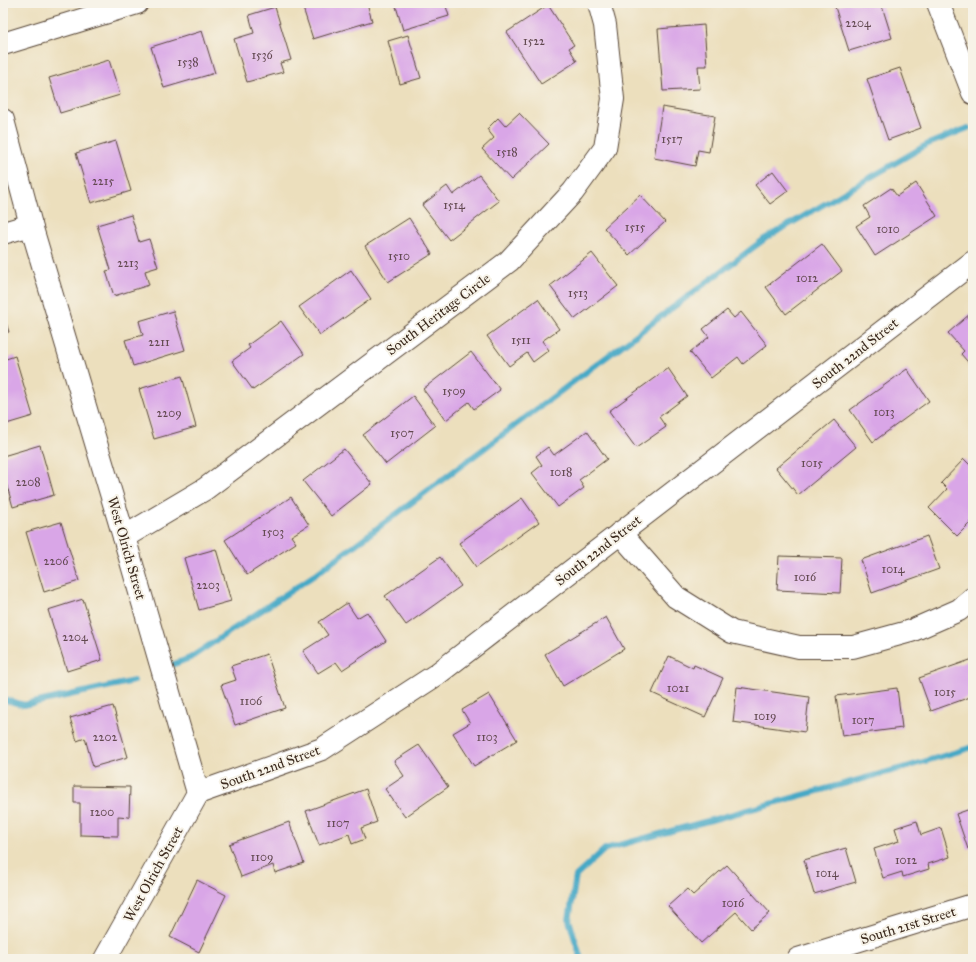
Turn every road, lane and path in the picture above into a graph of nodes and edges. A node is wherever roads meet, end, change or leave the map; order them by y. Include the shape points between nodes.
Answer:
1 (137, 3) edge
2 (598, 3) edge
3 (938, 3) edge
4 (3, 44) edge
5 (973, 93) edge
6 (3, 120) edge
7 (31, 225) junction
8 (3, 233) edge
9 (973, 262) edge
10 (620, 533) junction
11 (124, 537) junction
12 (973, 598) edge
13 (198, 793) junction
14 (973, 905) edge
15 (104, 959) edge
16 (798, 959) edge

1 - 4 street
2 - 11 street, South Heritage Circle via 606,25 613,99 605,148 573,192 509,261 205,489
3 - 5 street
6 - 7 street, West Olrich Street
7 - 8 street
7 - 11 street, West Olrich Street
9 - 10 street, South 22nd Street
10 - 12 street via 676,597 732,632 799,647 853,647 911,631 959,610
10 - 13 street, South 22nd Street via 436,675 322,749
11 - 13 street, West Olrich Street
13 - 15 street, West Olrich Street
14 - 16 street, South 21st Street

